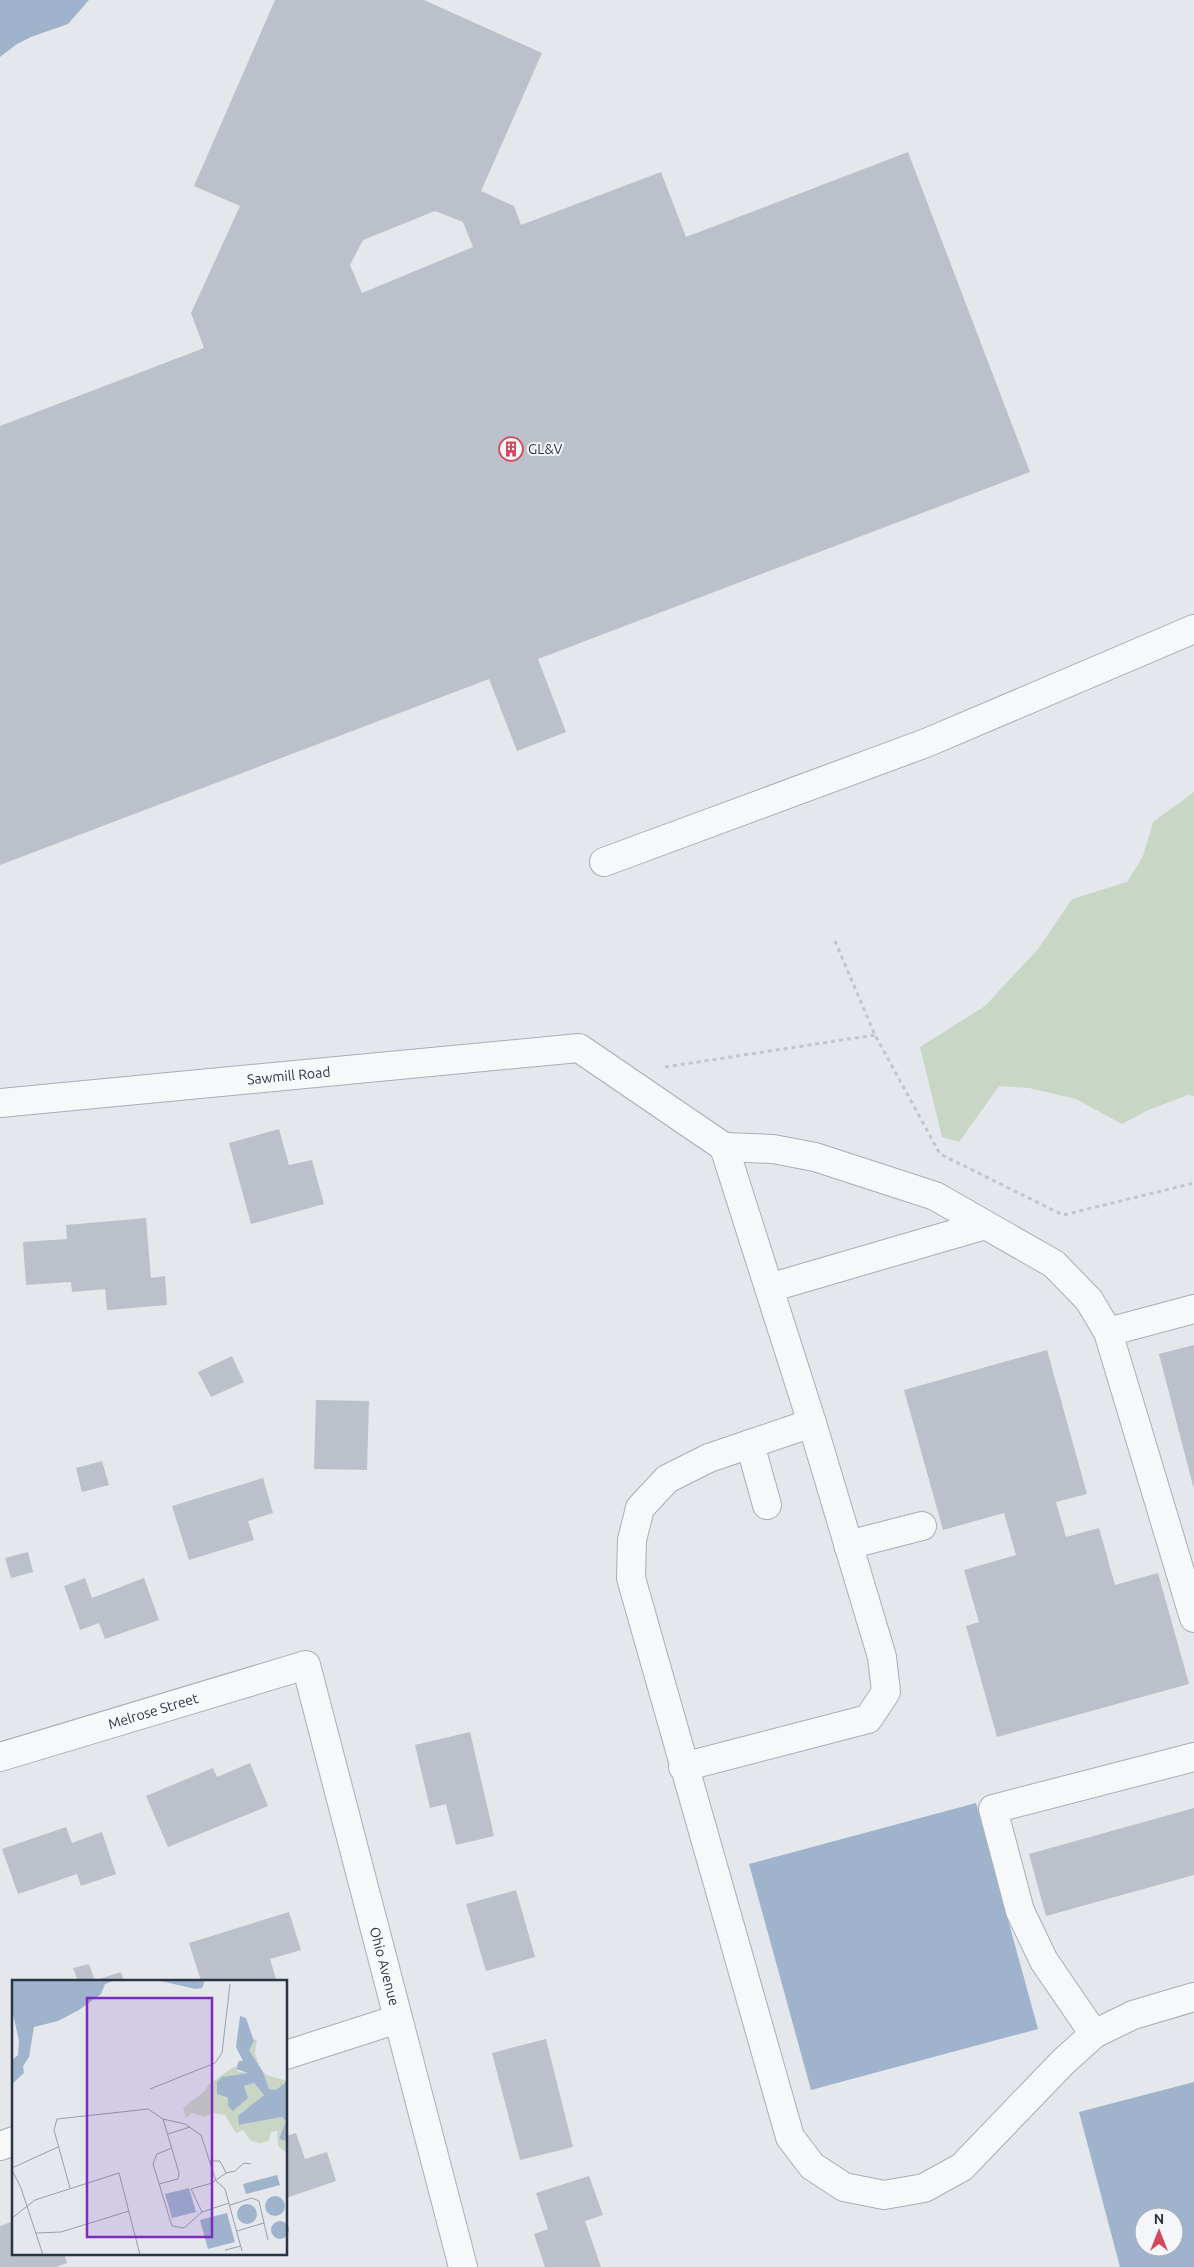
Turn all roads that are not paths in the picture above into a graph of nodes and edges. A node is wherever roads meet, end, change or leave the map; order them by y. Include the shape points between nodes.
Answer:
1 (1194, 629) edge
2 (604, 862) dead end
3 (0, 1103) edge
4 (724, 1147) junction
5 (985, 1225) junction
6 (769, 1288) junction
7 (1194, 1309) edge
8 (1108, 1332) junction
9 (812, 1423) junction
10 (750, 1444) junction
11 (766, 1505) dead end
12 (922, 1526) dead end
13 (848, 1545) junction
14 (1184, 1547) edge
15 (1194, 1618) edge
16 (306, 1665) joint
17 (1194, 1756) edge
18 (0, 1757) edge
19 (683, 1767) junction
20 (1194, 1997) edge
21 (398, 2019) junction
22 (1094, 2034) junction
23 (288, 2053) edge
24 (463, 2267) edge

1 - 2 street via 926,743
3 - 4 street, Sawmill Road via 579,1048
4 - 5 street via 773,1149 815,1157 935,1196
4 - 6 street
5 - 6 street
5 - 8 street via 1054,1264 1089,1300
6 - 9 street
7 - 8 street
8 - 14 street
9 - 10 street
9 - 13 street
10 - 11 street
10 - 19 street via 709,1458 667,1479 640,1508 632,1540 631,1578
12 - 13 street
13 - 19 street via 882,1657 886,1692 868,1719
14 - 15 street
16 - 18 street, Melrose Street
16 - 21 street, Ohio Avenue
17 - 22 street via 993,1809 1020,1911 1044,1961
19 - 22 street via 790,2137 812,2166 844,2187 884,2195 924,2188 962,2168
20 - 22 street via 1133,2015
21 - 23 street
21 - 24 street, Ohio Avenue

